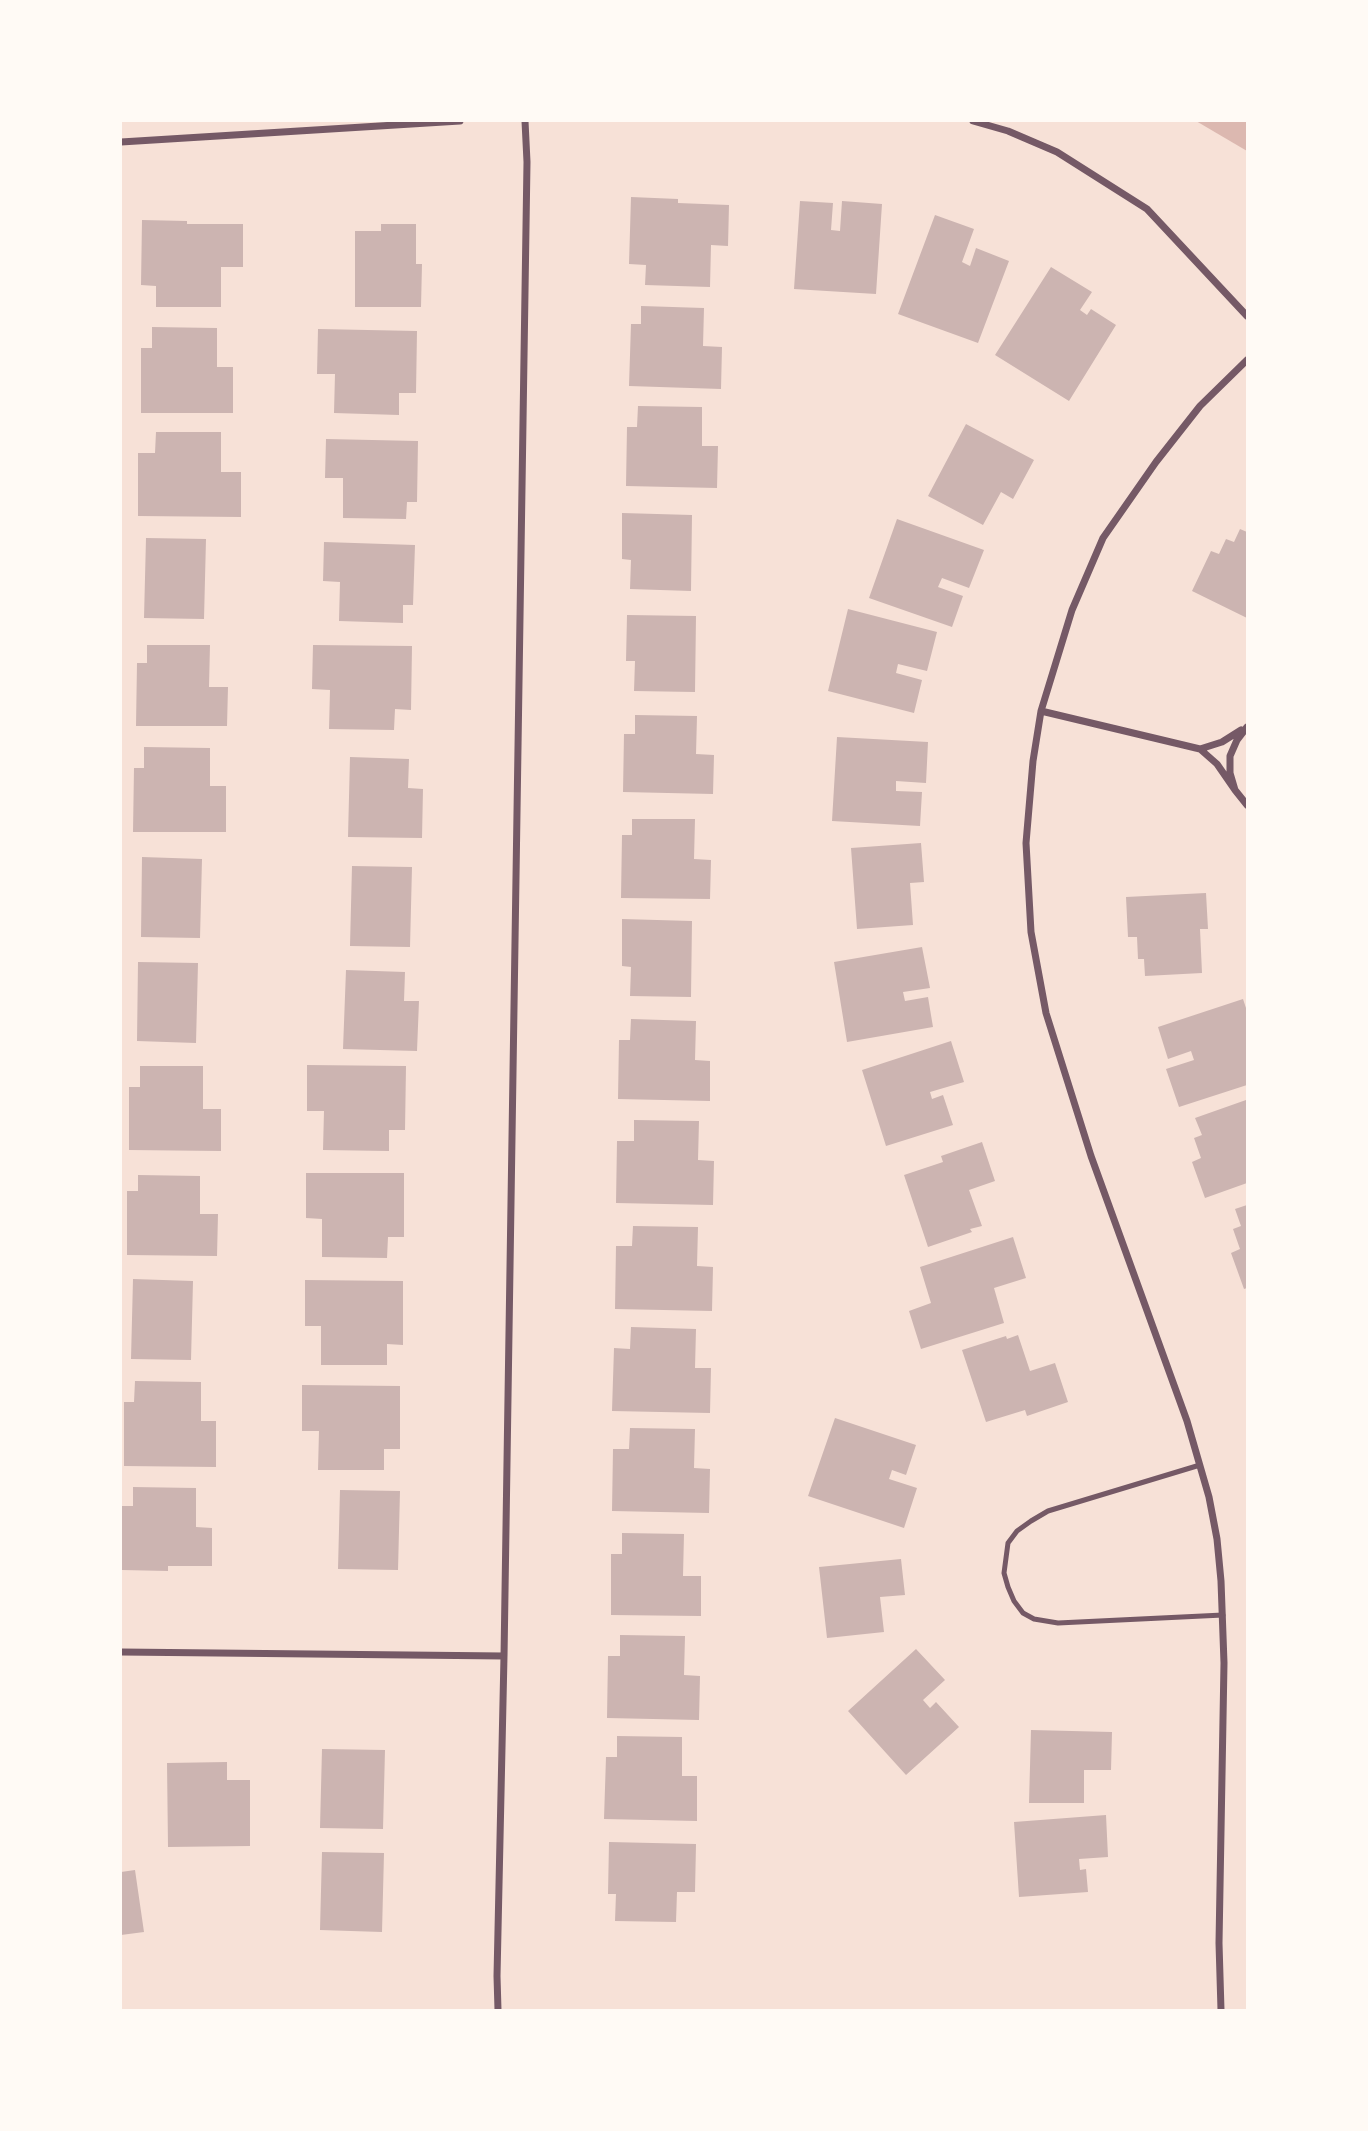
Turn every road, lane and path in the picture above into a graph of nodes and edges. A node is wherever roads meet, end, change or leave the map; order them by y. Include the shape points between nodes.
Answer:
1 (460, 121) edge
2 (525, 121) edge
3 (973, 121) edge
4 (121, 142) edge
5 (1247, 316) edge
6 (1247, 360) edge
7 (1041, 712) junction
8 (1247, 727) edge
9 (1200, 749) junction
10 (1235, 790) junction
11 (1247, 805) edge
12 (1200, 1465) junction
13 (1223, 1615) junction
14 (121, 1652) edge
15 (504, 1656) junction
16 (498, 2010) edge
17 (1221, 2010) edge

1 - 4 street
2 - 15 street
3 - 5 street via 1057,152 1147,209
6 - 7 street via 1200,406 1103,538 1072,610
7 - 9 street
7 - 12 street via 1026,843 1031,932 1046,1013 1091,1156
8 - 9 street
8 - 10 street via 1230,756
9 - 10 street
10 - 11 street
12 - 13 street via 1217,1539
12 - 13 lane via 1048,1511 1017,1531 1008,1543 1004,1573 1014,1601 1034,1619 1058,1623
13 - 17 street
14 - 15 street
15 - 16 street

